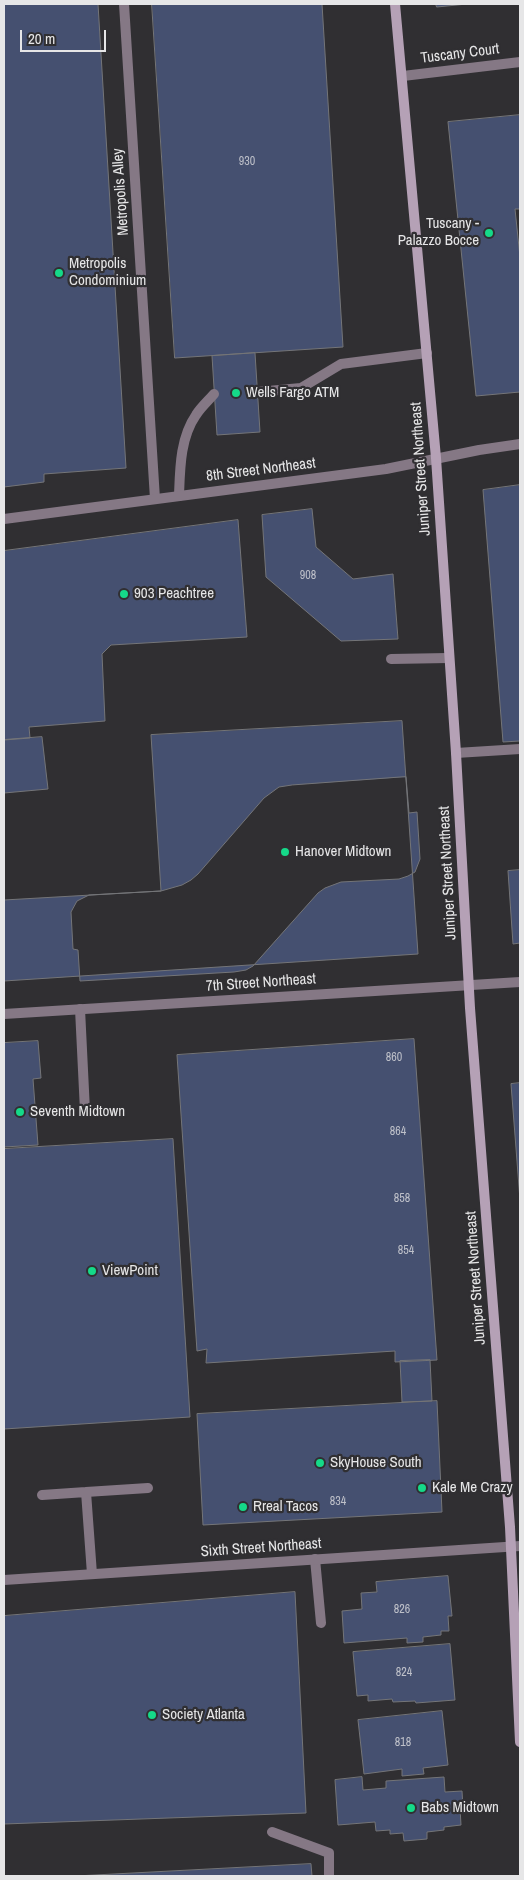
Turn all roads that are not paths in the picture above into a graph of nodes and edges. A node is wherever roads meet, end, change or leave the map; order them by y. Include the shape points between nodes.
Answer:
1 (124, 4) edge
2 (395, 4) edge
3 (520, 62) edge
4 (403, 76) junction
5 (427, 353) junction
6 (257, 392) dead end
7 (214, 394) dead end
8 (520, 444) edge
9 (436, 458) junction
10 (179, 496) junction
11 (155, 499) junction
12 (4, 519) edge
13 (448, 658) junction
14 (391, 660) dead end
15 (520, 748) edge
16 (456, 753) junction
17 (520, 982) edge
18 (469, 985) junction
19 (80, 1010) junction
20 (4, 1014) edge
21 (85, 1111) dead end
22 (148, 1488) dead end
23 (86, 1492) junction
24 (42, 1495) dead end
25 (516, 1546) edge
26 (315, 1559) junction
27 (92, 1574) junction
28 (4, 1580) edge
29 (321, 1622) dead end
30 (520, 1742) edge
31 (272, 1832) dead end
32 (329, 1876) edge

1 - 11 street, Metropolis Alley
2 - 4 main road, Juniper Street Northeast
3 - 4 street, Tuscany Court
4 - 5 main road, Juniper Street Northeast
5 - 6 street via 341,364 301,388
5 - 9 main road, Juniper Street Northeast
7 - 10 street via 188,428 180,469
8 - 9 street, 8th Street Northeast
9 - 10 street, 8th Street Northeast via 386,468
9 - 13 main road, Juniper Street Northeast
10 - 11 street, 8th Street Northeast
11 - 12 street, 8th Street Northeast
13 - 14 street
13 - 16 main road, Juniper Street Northeast
15 - 16 street
16 - 18 main road, Juniper Street Northeast
17 - 18 street, 7th Street Northeast
18 - 19 street, 7th Street Northeast
18 - 25 main road, Juniper Street Northeast
19 - 20 street, 7th Street Northeast
19 - 21 street
22 - 23 street
23 - 24 street
23 - 27 street
25 - 26 street, Sixth Street Northeast
25 - 30 main road, Juniper Street Northeast
26 - 27 street, Sixth Street Northeast
26 - 29 street
27 - 28 street, Sixth Street Northeast
31 - 32 street via 329,1854

